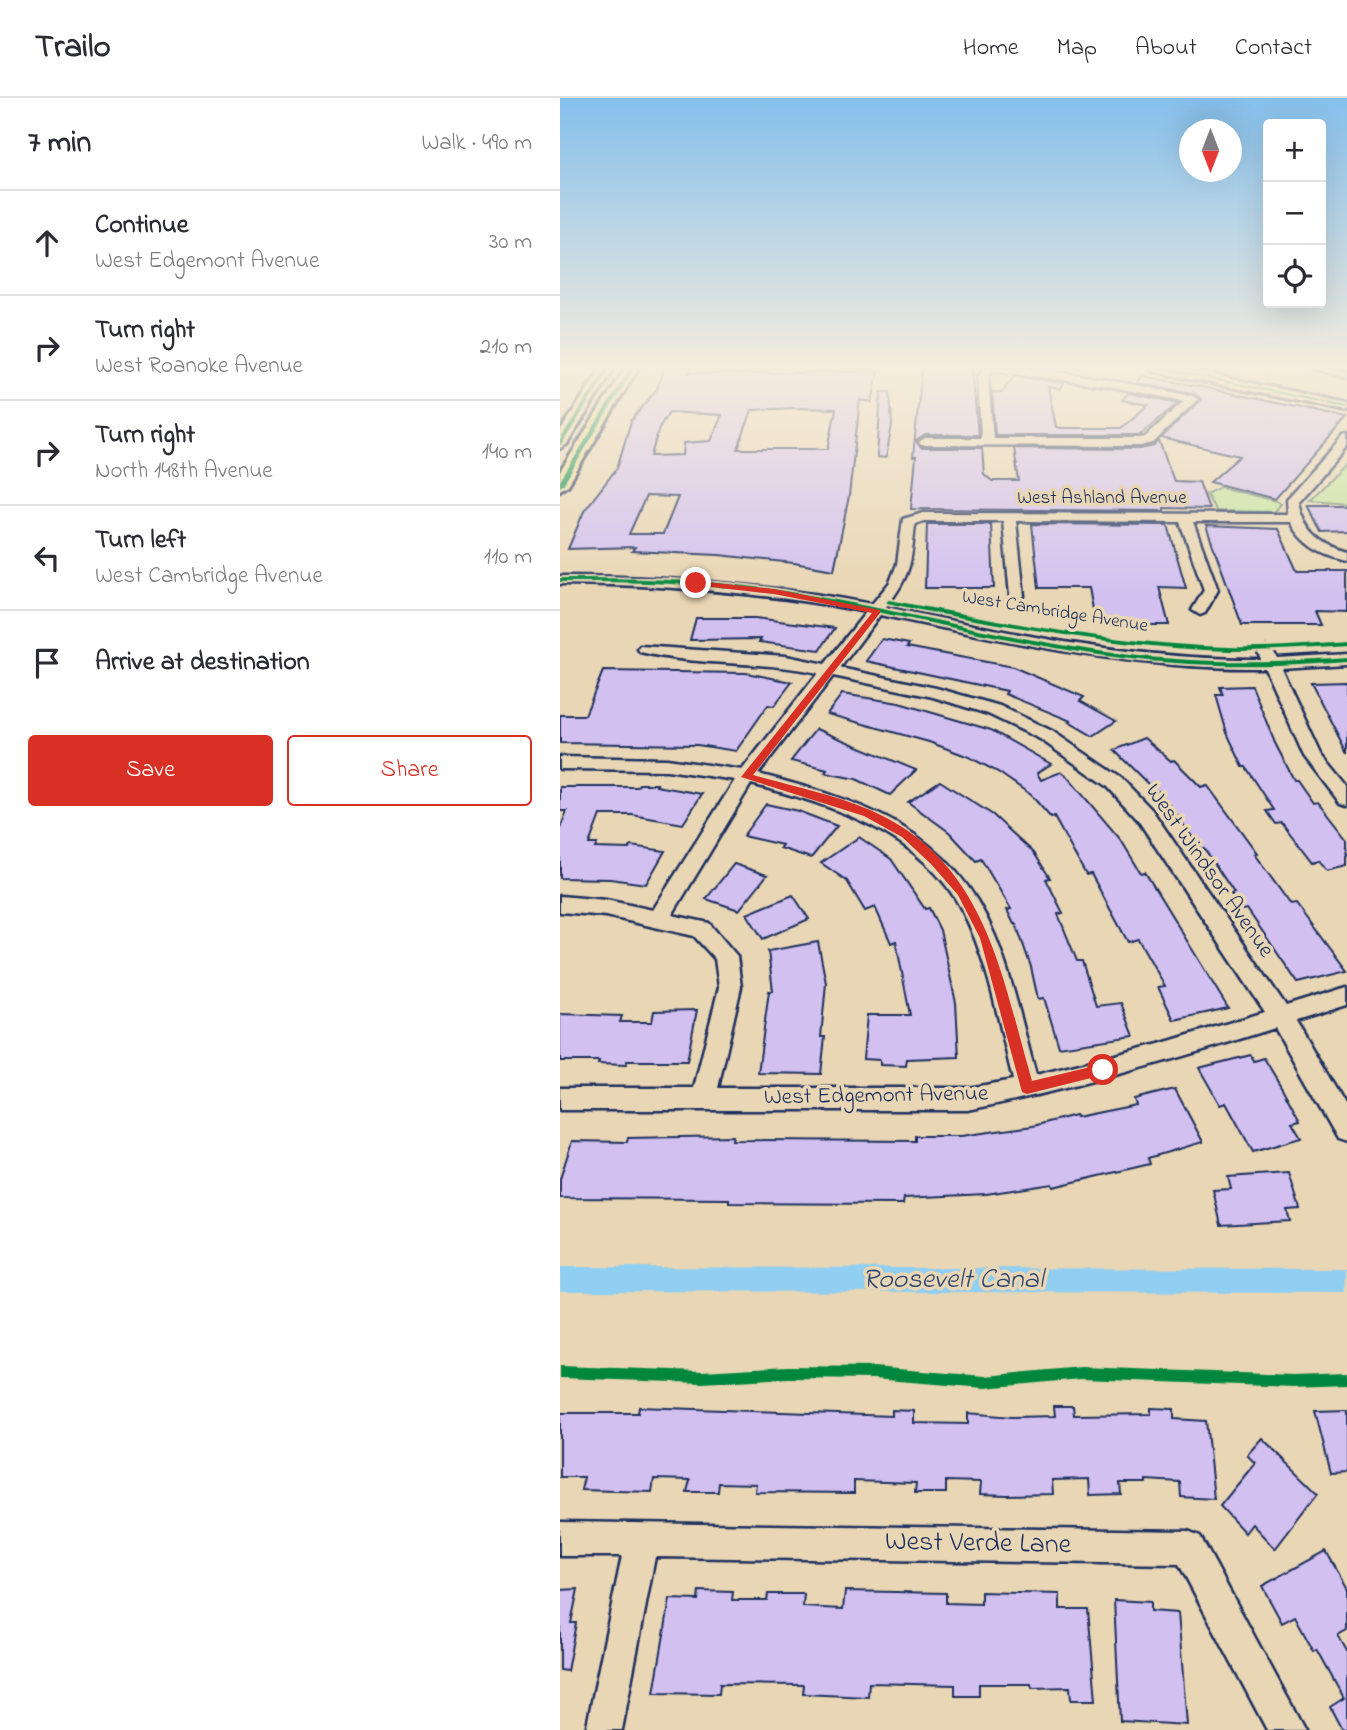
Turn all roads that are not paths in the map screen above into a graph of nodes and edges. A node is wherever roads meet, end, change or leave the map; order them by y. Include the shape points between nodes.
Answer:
1 (585, 443) edge
2 (1344, 447) edge
3 (560, 485) edge
4 (1009, 517) junction
5 (1185, 518) junction
6 (1296, 518) junction
7 (1342, 556) edge
8 (560, 568) edge
9 (560, 580) edge
10 (1017, 596) dead end
11 (881, 606) junction
12 (1200, 610) dead end
13 (1347, 644) edge
14 (646, 649) dead end
15 (1267, 656) junction
16 (1347, 659) edge
17 (830, 670) junction
18 (560, 763) edge
19 (746, 777) junction
20 (1347, 799) edge
21 (560, 904) edge
22 (659, 918) junction
23 (1347, 996) edge
24 (1281, 1017) junction
25 (1027, 1088) junction
26 (704, 1098) junction
27 (560, 1099) edge
28 (1347, 1131) edge
29 (560, 1539) edge
30 (642, 1539) junction
31 (604, 1730) edge
32 (1287, 1730) edge

1 - 3 main road
2 - 6 street via 1292,502
4 - 5 street, West Ashland Avenue
4 - 10 street
4 - 11 street, West Ashland Avenue via 923,517 908,522 904,564
5 - 6 street, West Ashland Avenue
5 - 12 street via 1211,590
6 - 7 street via 1305,536 1322,550
8 - 11 street, West Cambridge Avenue via 746,576
9 - 11 street, West Cambridge Avenue via 709,584
11 - 15 street, West Cambridge Avenue via 1098,653 1199,662
11 - 17 street
13 - 15 street, West Cambridge Avenue
14 - 17 street, West Windsor Avenue via 775,660
15 - 16 street, West Cambridge Avenue
15 - 20 street via 1313,756
17 - 19 street
17 - 24 street, West Windsor Avenue via 994,710 1046,735 1114,782 1145,815
18 - 19 street via 701,768
19 - 22 street
19 - 25 street via 867,813 905,834 935,861 962,893 985,938
21 - 22 street
22 - 26 street via 701,929 726,957 730,988
23 - 24 street, West Edgemont Avenue
24 - 25 street, West Edgemont Avenue
24 - 28 street, West Windsor Avenue
25 - 26 street, West Edgemont Avenue via 968,1099
26 - 27 street, West Edgemont Avenue
29 - 30 street, West Verde Lane
30 - 31 street
30 - 32 street, West Verde Lane via 1188,1548

